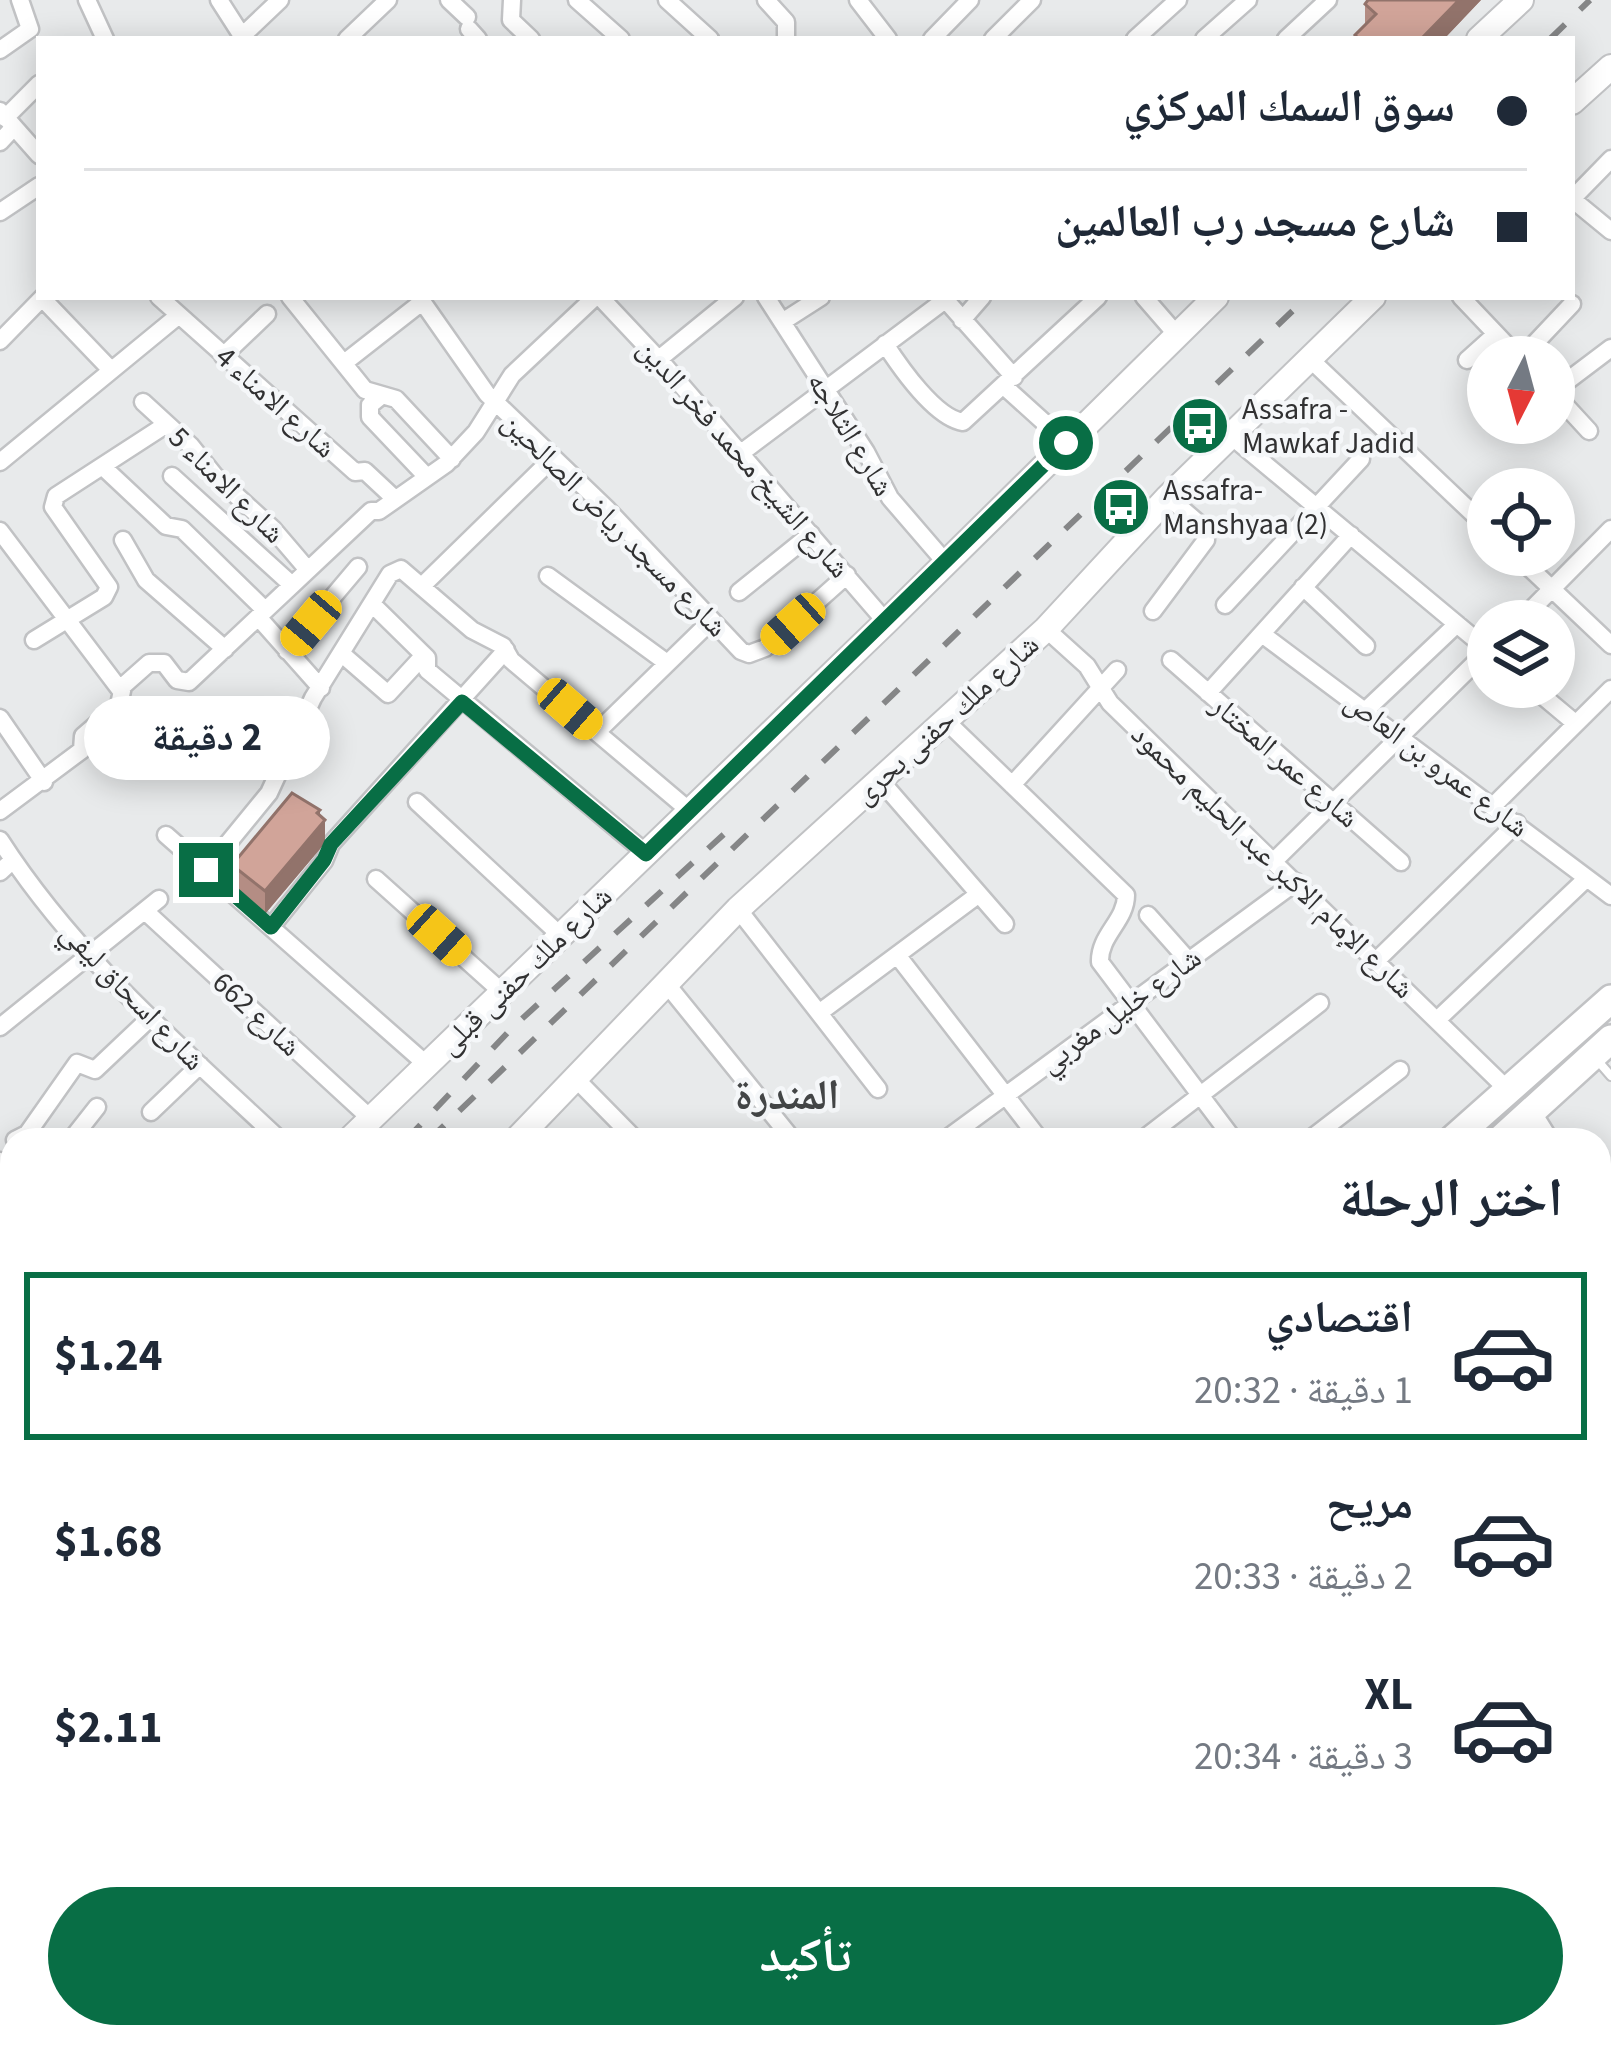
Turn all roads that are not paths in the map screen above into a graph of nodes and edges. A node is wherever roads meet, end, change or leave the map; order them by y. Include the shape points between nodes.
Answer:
1 (20, 0) edge
2 (87, 0) edge
3 (218, 0) edge
4 (280, 0) edge
5 (363, 0) edge
6 (449, 0) edge
7 (512, 0) edge
8 (527, 0) edge
9 (572, 0) edge
10 (667, 0) edge
11 (766, 0) edge
12 (858, 0) edge
13 (970, 0) edge
14 (1032, 0) edge
15 (1248, 0) edge
16 (1328, 0) edge
17 (1521, 0) edge
18 (1165, 4) edge
19 (382, 7) edge
20 (471, 28) edge
21 (518, 32) edge
22 (110, 36) edge
23 (242, 36) edge
24 (245, 36) edge
25 (349, 36) edge
26 (617, 36) edge
27 (707, 36) edge
28 (786, 36) edge
29 (886, 36) edge
30 (935, 36) edge
31 (996, 36) edge
32 (1138, 36) edge
33 (1207, 36) edge
34 (1289, 36) edge
35 (1483, 36) edge
36 (0, 50) edge
37 (1611, 67) edge
38 (36, 87) edge
39 (1575, 99) edge
40 (6, 119) edge
41 (0, 142) edge
42 (36, 152) edge
43 (1611, 159) edge
44 (36, 188) edge
45 (1575, 196) edge
46 (1575, 201) edge
47 (0, 212) edge
48 (1611, 231) edge
49 (40, 300) edge
50 (46, 300) edge
51 (166, 300) edge
52 (292, 300) edge
53 (421, 300) edge
54 (594, 300) edge
55 (600, 300) edge
56 (731, 300) edge
57 (768, 300) edge
58 (816, 300) edge
59 (943, 300) edge
60 (945, 300) edge
61 (979, 300) edge
62 (1095, 300) edge
63 (1147, 300) edge
64 (1213, 300) edge
65 (1370, 300) edge
66 (1464, 300) edge
67 (1572, 304) dead end
68 (267, 314) dead end
69 (179, 315) junction
70 (962, 320) junction
71 (782, 322) junction
72 (1496, 334) edge
73 (1177, 335) junction
74 (1541, 336) edge
75 (0, 341) edge
76 (885, 344) junction
77 (1611, 348) edge
78 (224, 356) junction
79 (658, 358) junction
80 (1311, 360) junction
81 (344, 363) junction
82 (111, 370) junction
83 (1575, 376) edge
84 (1010, 382) junction
85 (825, 389) junction
86 (381, 396) junction
87 (143, 402) dead end
88 (495, 402) junction
89 (1575, 415) edge
90 (167, 424) junction
91 (1589, 431) dead end
92 (1230, 435) junction
93 (1066, 443) junction
94 (741, 453) junction
95 (554, 458) junction
96 (452, 459) junction
97 (1361, 459) dead end
98 (0, 462) edge
99 (102, 466) junction
100 (172, 476) dead end
101 (428, 477) junction
102 (1168, 497) junction
103 (394, 499) junction
104 (1316, 506) junction
105 (1467, 508) edge
106 (1611, 529) edge
107 (0, 531) edge
108 (811, 535) junction
109 (1351, 535) junction
110 (123, 541) dead end
111 (946, 563) junction
112 (358, 567) dead end
113 (308, 570) junction
114 (847, 575) junction
115 (548, 576) dead end
116 (1538, 576) edge
117 (292, 585) junction
118 (423, 585) junction
119 (1303, 587) junction
120 (1554, 591) junction
121 (739, 592) dead end
122 (1544, 600) edge
123 (372, 604) junction
124 (1225, 605) dead end
125 (1153, 611) dead end
126 (262, 614) junction
127 (65, 621) junction
128 (711, 621) junction
129 (886, 622) junction
130 (1457, 624) junction
131 (1046, 629) junction
132 (1467, 632) edge
133 (1262, 634) junction
134 (34, 640) dead end
135 (1611, 645) edge
136 (1366, 646) dead end
137 (225, 649) junction
138 (506, 650) junction
139 (287, 651) junction
140 (342, 654) junction
141 (424, 655) junction
142 (1171, 660) dead end
143 (668, 662) junction
144 (1117, 670) dead end
145 (1467, 671) edge
146 (320, 688) junction
147 (1100, 688) junction
148 (1611, 689) edge
149 (121, 691) junction
150 (1208, 693) junction
151 (462, 702) junction
152 (1557, 708) edge
153 (1365, 711) junction
154 (0, 718) edge
155 (945, 720) junction
156 (1575, 723) junction
157 (597, 732) junction
158 (1400, 737) junction
159 (879, 779) junction
160 (44, 782) junction
161 (1012, 785) junction
162 (417, 802) dead end
163 (1332, 804) junction
164 (1494, 805) junction
165 (0, 812) edge
166 (691, 812) junction
167 (1517, 823) junction
168 (166, 835) dead end
169 (0, 840) edge
170 (646, 854) junction
171 (1274, 861) junction
172 (1401, 862) dead end
173 (7, 866) edge
174 (206, 870) junction
175 (1587, 878) junction
176 (376, 879) dead end
177 (1296, 882) junction
178 (979, 894) junction
179 (1611, 896) edge
180 (738, 908) junction
181 (1148, 915) dead end
182 (1004, 924) dead end
183 (271, 927) junction
184 (560, 935) junction
185 (897, 956) junction
186 (88, 958) junction
187 (1188, 960) junction
188 (1376, 961) junction
189 (665, 982) junction
190 (502, 992) junction
191 (1611, 999) edge
192 (1129, 1003) junction
193 (1320, 1003) dead end
194 (819, 1013) junction
195 (150, 1018) junction
196 (1437, 1020) junction
197 (1585, 1021) junction
198 (0, 1027) edge
199 (1605, 1054) edge
200 (426, 1064) junction
201 (200, 1065) junction
202 (1400, 1070) dead end
203 (577, 1080) junction
204 (878, 1089) dead end
205 (1508, 1090) junction
206 (1004, 1095) junction
207 (1200, 1096) junction
208 (97, 1107) dead end
209 (1532, 1111) junction
210 (152, 1112) dead end
211 (370, 1118) junction
212 (31, 1128) edge
213 (82, 1128) edge
214 (267, 1128) edge
215 (360, 1128) edge
216 (530, 1128) edge
217 (624, 1128) edge
218 (783, 1128) edge
219 (961, 1128) edge
220 (1030, 1128) edge
221 (1158, 1128) edge
222 (1225, 1128) edge
223 (1325, 1128) edge
224 (1465, 1128) edge
225 (1513, 1128) edge
226 (1543, 1128) edge

1 - 36 street via 30,29
2 - 22 street
3 - 23 street
4 - 24 street
5 - 19 street
6 - 20 street
7 - 21 street
8 - 21 street
9 - 26 street
10 - 27 street
11 - 28 street via 786,22
12 - 29 street
13 - 30 street
14 - 31 street
15 - 33 street
16 - 34 street
17 - 35 street
18 - 32 street
19 - 25 street
37 - 39 street
38 - 40 street
40 - 41 street
40 - 42 street
43 - 45 street
44 - 47 street
46 - 48 street
49 - 75 street
50 - 82 street
51 - 69 street, شارع الامناء 4
52 - 81 street
53 - 81 street
53 - 88 street, شارع مسجد رياض الصالحين
54 - 88 street via 512,374
55 - 79 street, شارع الشيخ محمد فخر الدين
56 - 79 street
57 - 71 street, شارع الثلاجه
58 - 71 street
59 - 76 street
60 - 70 street
61 - 70 street
62 - 84 street
63 - 73 street
64 - 73 street, شارع ملك حفنى قبلى
65 - 80 street, شارع ملك حفنى بحرى
66 - 72 street
67 - 74 street
68 - 78 street
69 - 78 street, شارع الامناء 4
69 - 82 street
70 - 84 street
71 - 85 street, شارع الثلاجه
73 - 93 street, شارع ملك حفنى قبلى
76 - 84 street via 957,422
76 - 85 street
77 - 83 street
78 - 103 street, شارع الامناء 4
79 - 94 street, شارع الشيخ محمد فخر الدين
80 - 92 street, شارع ملك حفنى بحرى
80 - 105 street
81 - 86 street via 365,390
82 - 98 street
84 - 93 street
85 - 94 street
85 - 111 street, شارع الثلاجه via 890,498
86 - 96 street via 396,399
86 - 101 street via 370,417
87 - 90 street, شارع الامناء 5
88 - 95 street, شارع مسجد رياض الصالحين
88 - 96 street
89 - 91 street
90 - 99 street
90 - 113 street, شارع الامناء 5
92 - 102 street, شارع ملك حفنى بحرى
92 - 104 street
93 - 111 street, شارع ملك حفنى قبلى
94 - 108 street, شارع الشيخ محمد فخر الدين
95 - 118 street
95 - 128 street, شارع مسجد رياض الصالحين
96 - 101 street
97 - 104 street
99 - 126 street via 166,526 182,529
99 - 127 street via 54,501 109,587
100 - 117 street
101 - 103 street
102 - 125 street via 1203,527 1206,540
102 - 131 street, شارع ملك حفنى بحرى
103 - 113 street via 371,510
104 - 109 street
104 - 124 street
106 - 120 street
107 - 127 street
108 - 114 street, شارع الشيخ محمد فخر الدين
108 - 121 street
109 - 119 street
109 - 130 street
110 - 137 street via 146,580
111 - 129 street, شارع ملك حفنى قبلى
112 - 139 street
113 - 117 street
114 - 128 street, شارع مسجد رياض الصالحين via 758,652 741,651
114 - 129 street, شارع الشيخ محمد فخر الدين
115 - 143 street
116 - 120 street
117 - 126 street
118 - 123 street via 401,568
118 - 138 street
119 - 133 street
119 - 136 street
120 - 122 street
120 - 135 street
123 - 140 street
123 - 141 street
126 - 137 street
126 - 139 street
127 - 134 street
127 - 149 street
128 - 143 street
129 - 166 street, شارع ملك حفنى قبلى
130 - 132 street
130 - 153 street
131 - 147 street, شارع الإمام الاكبر عبد الحليم محمود via 1088,666
131 - 155 street, شارع ملك حفنى بحرى
133 - 150 street
133 - 153 street, شارع عمرو بن العاص
137 - 149 street via 189,682 154,661
138 - 151 street
138 - 157 street
139 - 146 street
140 - 141 street via 388,694
140 - 146 street
141 - 151 street via 427,670
142 - 150 street, شارع عمر المختار
143 - 157 street
144 - 147 street
145 - 158 street
146 - 174 street via 268,793
147 - 161 street
147 - 171 street, شارع الإمام الاكبر عبد الحليم محمود
148 - 156 street
149 - 160 street via 119,705 82,736 82,750
150 - 163 street, شارع عمر المختار
151 - 170 street
151 - 183 street via 331,844
152 - 156 street
153 - 158 street, شارع عمرو بن العاص
154 - 160 street
155 - 159 street, شارع ملك حفنى بحرى
155 - 161 street
156 - 164 street
157 - 166 street
158 - 163 street
158 - 164 street, شارع عمرو بن العاص
159 - 178 street
159 - 180 street, شارع ملك حفنى بحرى
160 - 165 street
161 - 192 street via 1126,895 1100,962
162 - 184 street
163 - 171 street
163 - 172 street, شارع عمر المختار
164 - 167 street, شارع عمرو بن العاص
166 - 170 street, شارع ملك حفنى قبلى
167 - 175 street, شارع عمرو بن العاص
167 - 188 street
168 - 174 street
169 - 173 street, شارع اسحاق ليفي
170 - 184 street, شارع ملك حفنى قبلى
171 - 177 street, شارع الإمام الاكبر عبد الحليم محمود
173 - 186 street, شارع اسحاق ليفي
174 - 183 street
175 - 179 street, شارع عمرو بن العاص
175 - 196 street
176 - 190 street
177 - 187 street, شارع خليل مغربي
177 - 188 street, شارع الإمام الاكبر عبد الحليم محمود
178 - 182 street
178 - 185 street
180 - 189 street, شارع ملك حفنى بحرى
180 - 194 street
181 - 187 street
183 - 200 street
184 - 190 street, شارع ملك حفنى قبلى
185 - 194 street
185 - 206 street
186 - 195 street, شارع اسحاق ليفي
186 - 198 street
186 - 211 street, شارع 662 via 152,905
187 - 192 street, شارع خليل مغربي
188 - 196 street, شارع الإمام الاكبر عبد الحليم محمود
189 - 203 street, شارع ملك حفنى بحرى
189 - 218 street
190 - 200 street, شارع ملك حفنى قبلى
191 - 197 main road
192 - 206 street, شارع خليل مغربي
192 - 207 street
193 - 207 street
194 - 204 street
195 - 201 street, شارع اسحاق ليفي
195 - 212 street via 94,1070 77,1063
196 - 205 street, شارع الإمام الاكبر عبد الحليم محمود
197 - 199 main road
197 - 205 main road
199 - 209 main road
200 - 211 street, شارع ملك حفنى قبلى
201 - 210 street
201 - 214 street, شارع اسحاق ليفي
202 - 223 street
203 - 216 street, شارع ملك حفنى بحرى
203 - 217 street
205 - 224 main road
206 - 219 street, شارع خليل مغربي
206 - 220 street
207 - 221 street
207 - 222 street
208 - 213 street
209 - 225 main road
209 - 226 street
211 - 215 street, شارع ملك حفنى قبلى

